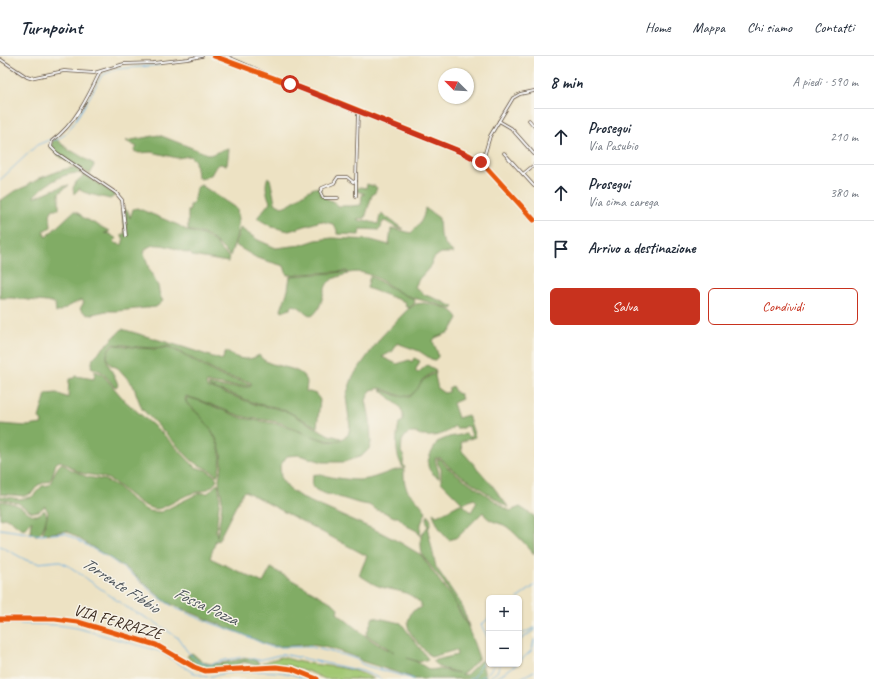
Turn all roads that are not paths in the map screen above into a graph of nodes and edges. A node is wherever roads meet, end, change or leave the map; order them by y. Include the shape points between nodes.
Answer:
1 (202, 56) edge
2 (214, 56) edge
3 (226, 56) edge
4 (0, 59) edge
5 (100, 72) junction
6 (290, 84) junction
7 (534, 92) edge
8 (358, 111) junction
9 (529, 120) dead end
10 (499, 121) junction
11 (534, 126) edge
12 (504, 154) dead end
13 (534, 154) edge
14 (481, 162) junction
15 (534, 165) edge
16 (523, 174) junction
17 (356, 180) junction
18 (534, 186) edge
19 (356, 196) dead end
20 (338, 198) dead end
21 (534, 220) edge
22 (126, 236) dead end
23 (0, 619) edge
24 (317, 679) edge

1 - 5 street via 124,64
2 - 6 street
3 - 6 street
4 - 5 street via 30,78 64,71
5 - 22 street via 88,96 64,132 52,141 52,147 119,196 122,200
6 - 8 street
7 - 10 street via 513,98
8 - 14 street
8 - 17 street
9 - 11 street
10 - 13 street via 511,128
10 - 14 street via 490,136
12 - 16 street
14 - 21 street
15 - 16 street
16 - 18 street
17 - 19 street
17 - 20 street via 353,182 347,177 338,177 334,183 322,188 320,192 323,198
23 - 24 street, VIA FERRAZZE via 55,619 78,622 156,645 205,671 276,667 292,669

